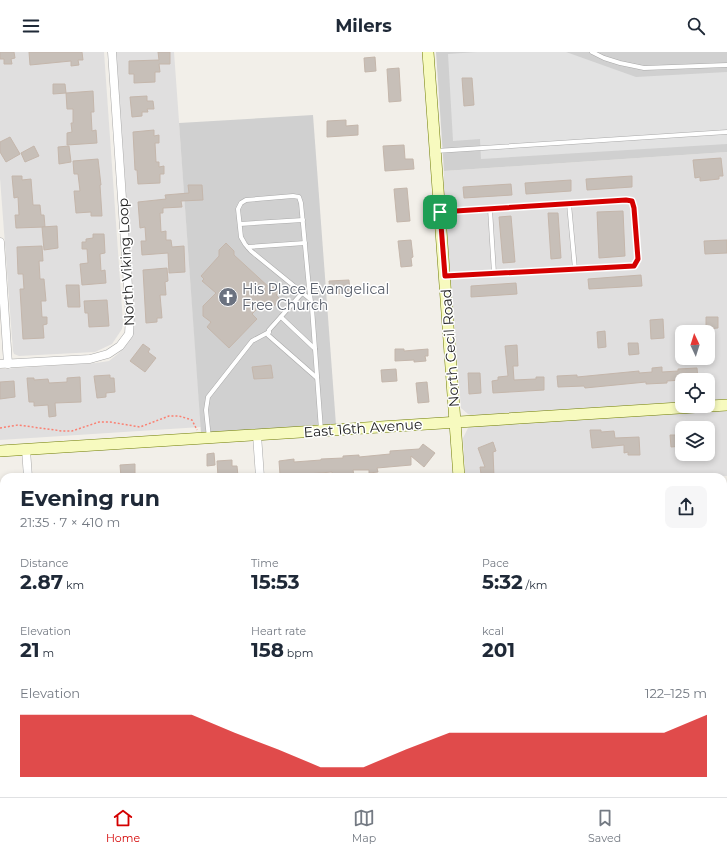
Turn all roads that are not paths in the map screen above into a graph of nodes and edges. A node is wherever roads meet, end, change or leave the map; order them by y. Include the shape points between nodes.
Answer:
1 (112, 52) edge
2 (428, 52) edge
3 (592, 52) edge
4 (727, 65) edge
5 (727, 132) edge
6 (436, 152) junction
7 (569, 204) junction
8 (490, 209) junction
9 (440, 212) junction
10 (303, 220) junction
11 (240, 224) junction
12 (0, 242) edge
13 (305, 243) junction
14 (248, 247) junction
15 (575, 269) junction
16 (494, 273) junction
17 (445, 276) junction
18 (303, 292) junction
19 (310, 298) junction
20 (281, 316) junction
21 (269, 332) junction
22 (315, 349) junction
23 (4, 364) edge
24 (317, 378) junction
25 (727, 405) edge
26 (455, 422) junction
27 (321, 431) junction
28 (257, 435) junction
29 (206, 438) junction
30 (26, 450) junction
31 (0, 451) edge
32 (28, 473) edge
33 (260, 473) edge
34 (459, 473) edge

1 - 23 street, North Viking Loop via 130,316 129,334 120,346 108,354 90,359
2 - 6 street, North Cecil Road
3 - 4 lane via 620,63 644,68
5 - 6 lane
6 - 9 street, North Cecil Road
7 - 8 lane
7 - 15 lane
7 - 15 lane via 626,200 632,201 634,208 638,259 634,266
8 - 9 lane
8 - 16 lane
9 - 17 street, North Cecil Road
10 - 11 lane
10 - 11 lane via 299,197 293,196 246,200 238,209
10 - 13 lane
11 - 14 lane via 241,237
12 - 23 street
13 - 14 lane
13 - 19 lane
14 - 18 lane
15 - 16 lane
16 - 17 lane
17 - 26 street, North Cecil Road
18 - 19 lane
18 - 20 lane
19 - 22 lane
20 - 21 lane
20 - 22 lane
21 - 24 lane via 268,335 272,339
21 - 29 lane via 252,341 208,397
22 - 24 lane
24 - 27 lane
25 - 26 street, East 16th Avenue
26 - 27 street, East 16th Avenue
26 - 34 street, North Cecil Road
27 - 28 street, East 16th Avenue
28 - 29 street, East 16th Avenue
28 - 33 street
29 - 30 street, East 16th Avenue
30 - 31 street, East 16th Avenue
30 - 32 street

